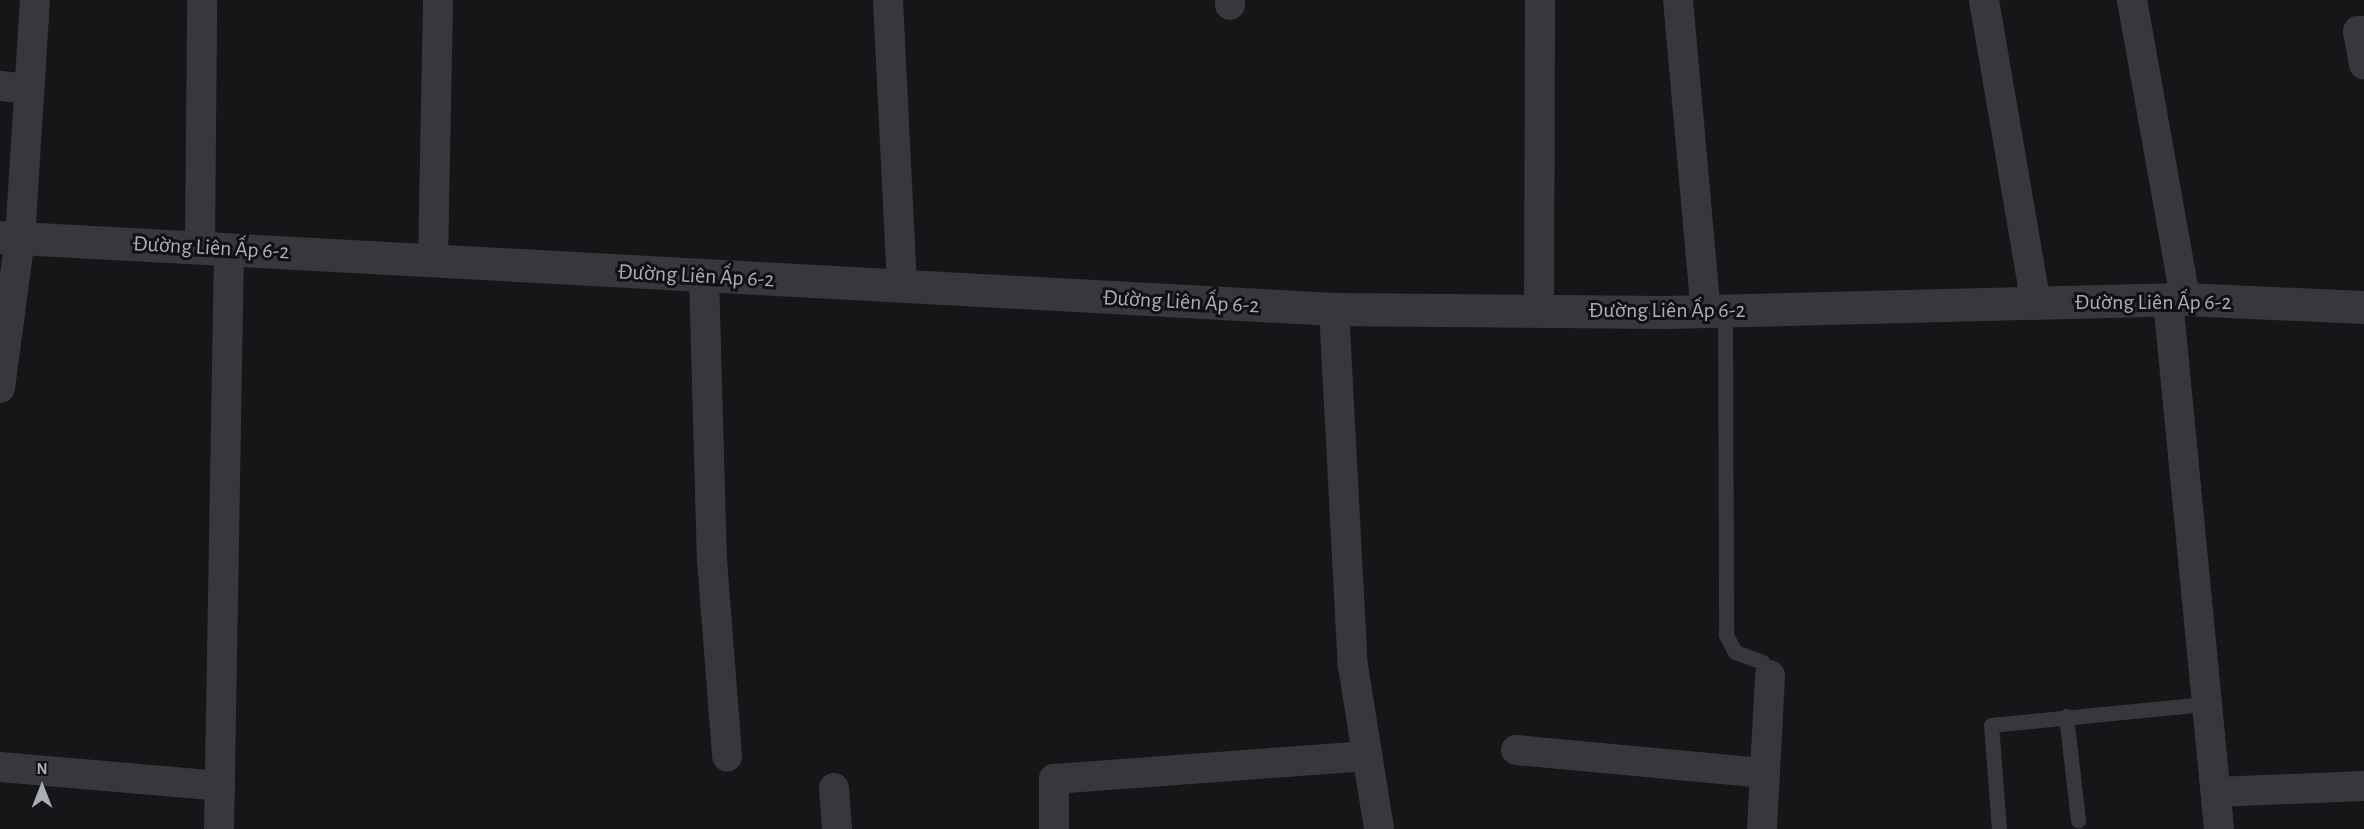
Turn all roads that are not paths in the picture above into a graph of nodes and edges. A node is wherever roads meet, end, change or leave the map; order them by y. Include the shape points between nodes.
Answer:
1 (35, 0) edge
2 (202, 0) edge
3 (438, 0) edge
4 (888, 0) edge
5 (1540, 0) edge
6 (1678, 0) edge
7 (1984, 0) edge
8 (2132, 0) edge
9 (2364, 31) edge
10 (2364, 64) edge
11 (0, 86) edge
12 (29, 89) junction
13 (10, 237) edge
14 (214, 249) junction
15 (433, 261) junction
16 (704, 276) junction
17 (902, 287) junction
18 (2176, 300) junction
19 (2036, 304) junction
20 (2364, 307) edge
21 (1334, 309) junction
22 (1539, 311) junction
23 (1715, 311) junction
24 (0, 388) edge
25 (1770, 675) joint
26 (2205, 704) junction
27 (2066, 716) junction
28 (1516, 750) dead end
29 (727, 756) dead end
30 (1367, 756) junction
31 (0, 767) edge
32 (1765, 773) junction
33 (220, 786) junction
34 (2364, 786) edge
35 (834, 788) dead end
36 (2216, 792) junction
37 (2078, 820) dead end
38 (219, 829) edge
39 (837, 829) edge
40 (1053, 829) edge
41 (1379, 829) edge
42 (1762, 829) edge
43 (1999, 829) edge
44 (2219, 829) edge

1 - 12 street
2 - 14 street
3 - 15 street
4 - 17 street
5 - 22 street
6 - 23 street
7 - 19 street
8 - 18 street
9 - 10 street via 2358,31
11 - 12 street
12 - 13 street
13 - 14 street, Đường Liên Ấp 6-2
13 - 24 street
14 - 15 street, Đường Liên Ấp 6-2
14 - 33 street
15 - 16 street, Đường Liên Ấp 6-2
16 - 17 street, Đường Liên Ấp 6-2
16 - 29 street via 712,560
17 - 21 street, Đường Liên Ấp 6-2
18 - 19 street, Đường Liên Ấp 6-2
18 - 20 street, Đường Liên Ấp 6-2
18 - 26 street
19 - 23 street, Đường Liên Ấp 6-2
21 - 22 street, Đường Liên Ấp 6-2
21 - 30 street via 1353,666
22 - 23 street, Đường Liên Ấp 6-2
23 - 25 lane via 1726,635 1735,652 1762,662
25 - 32 street
26 - 27 lane
26 - 36 street
27 - 37 lane
27 - 43 lane via 1991,725
28 - 32 street
30 - 40 street via 1054,779
30 - 41 street
31 - 33 street
32 - 42 street
33 - 38 street
34 - 36 street
35 - 39 street
36 - 44 street

